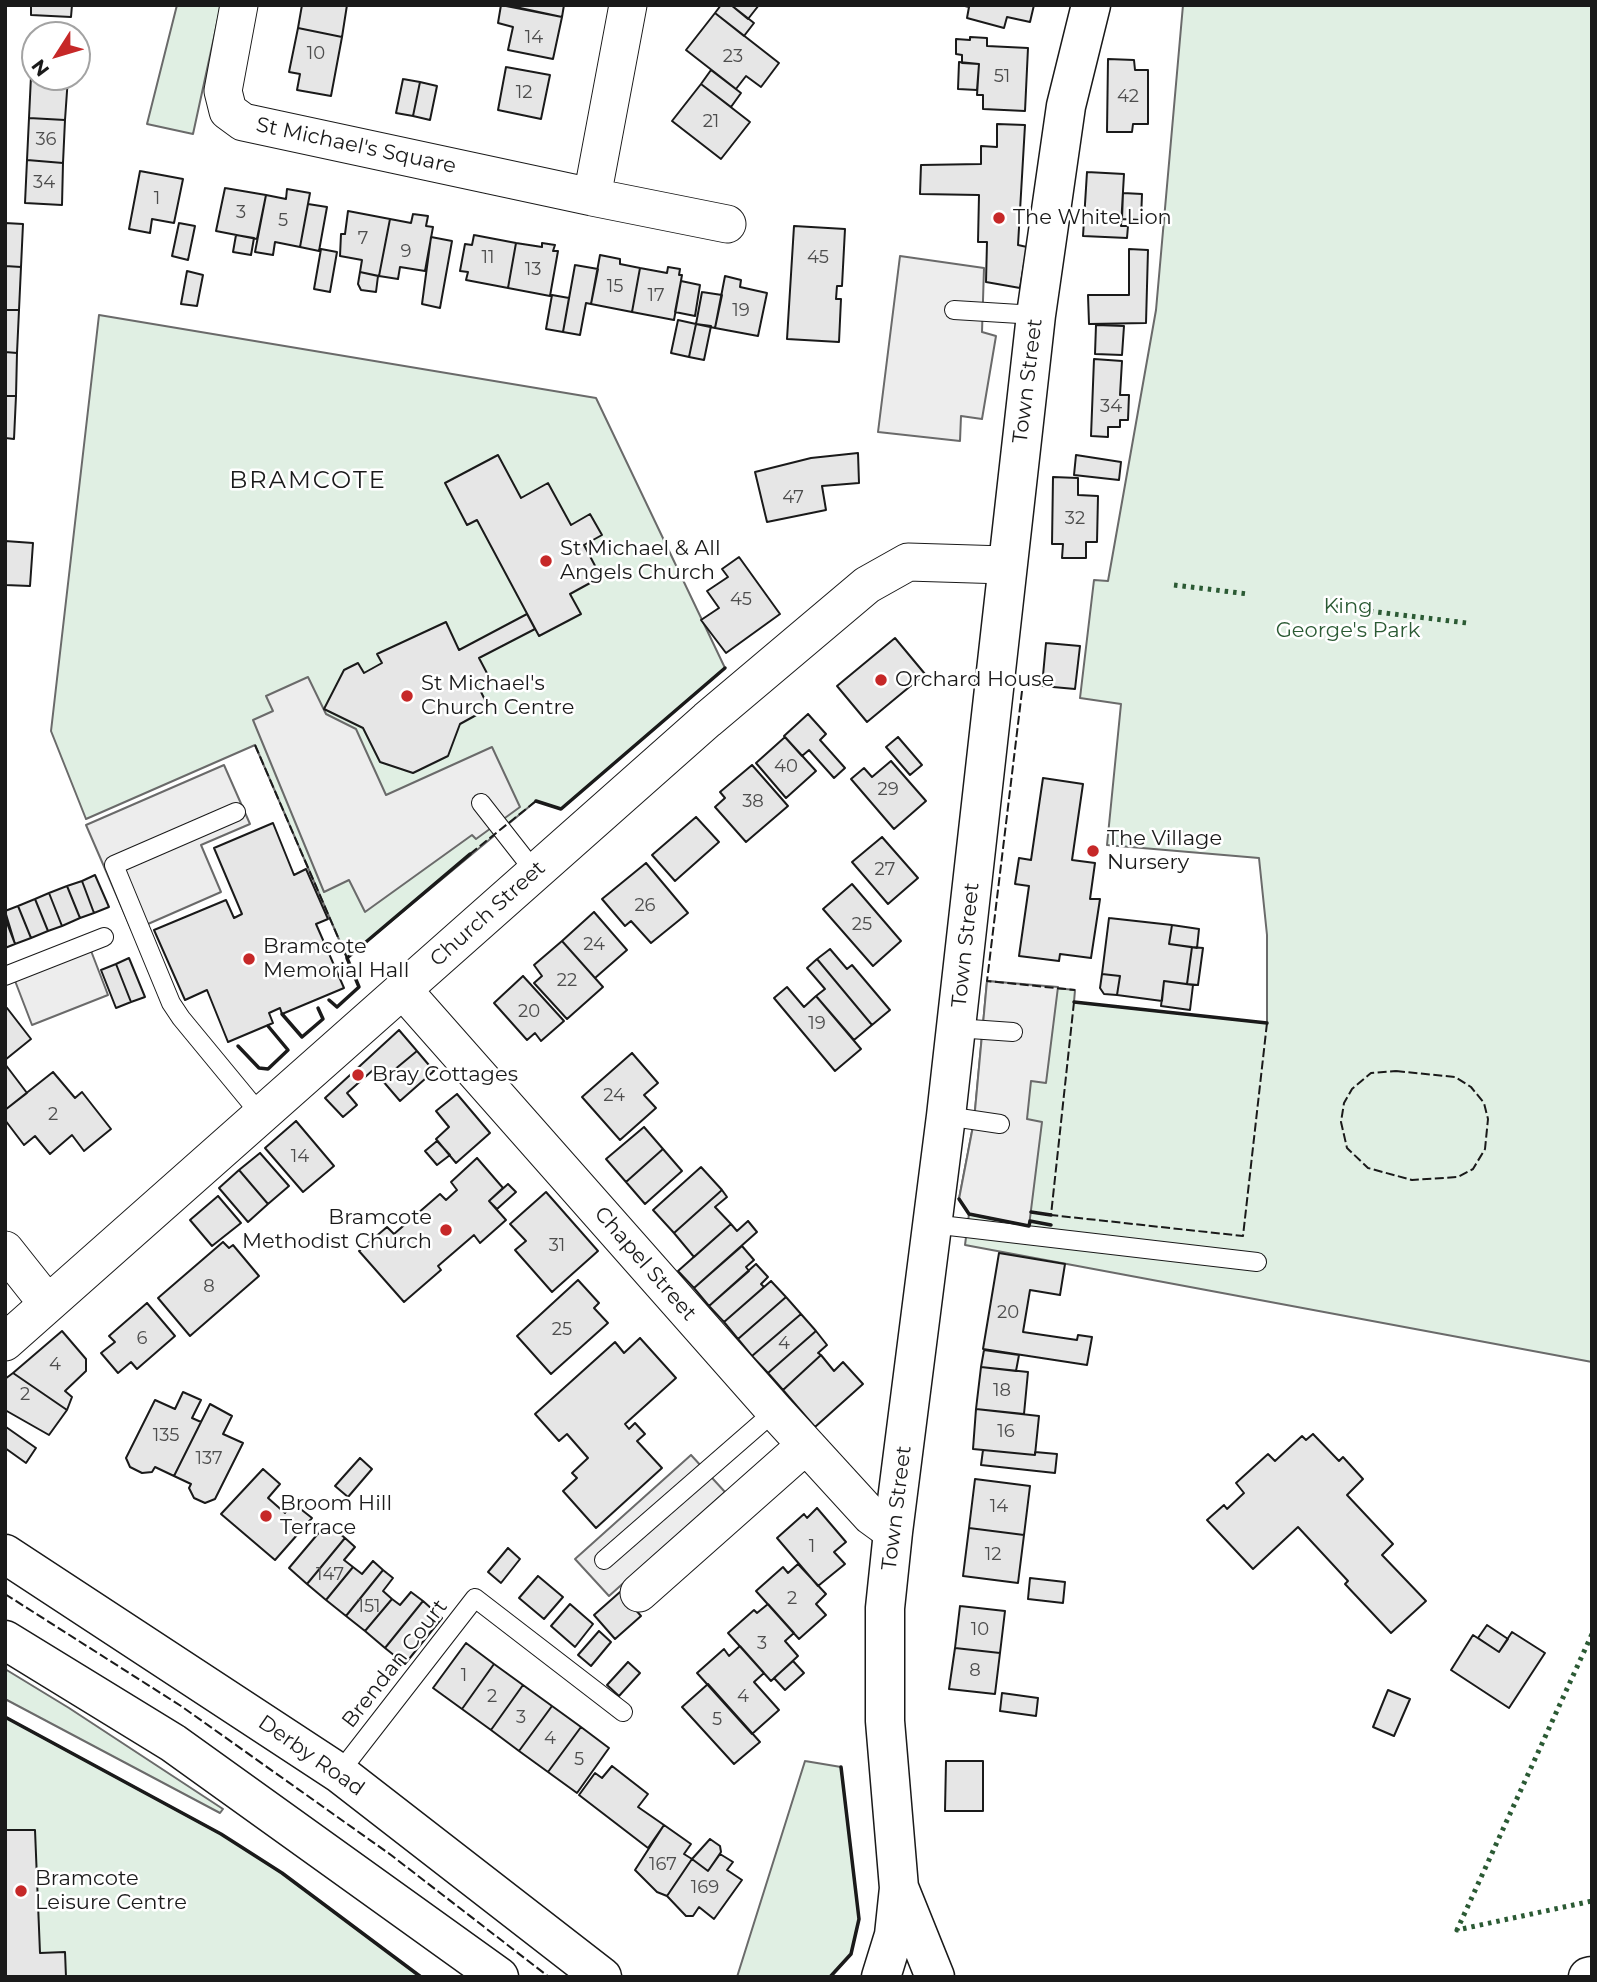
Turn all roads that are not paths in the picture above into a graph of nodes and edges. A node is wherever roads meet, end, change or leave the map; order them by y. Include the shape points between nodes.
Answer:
1 (239, 5) edge
2 (628, 5) edge
3 (1091, 5) edge
4 (592, 197) junction
5 (727, 224) dead end
6 (954, 310) dead end
7 (1036, 315) junction
8 (1005, 565) junction
9 (481, 803) dead end
10 (236, 812) dead end
11 (535, 872) junction
12 (104, 937) dead end
13 (5, 976) edge
14 (403, 990) junction
15 (956, 1028) junction
16 (1013, 1032) dead end
17 (261, 1115) junction
18 (946, 1116) junction
19 (1000, 1124) dead end
20 (932, 1224) junction
21 (5, 1250) edge
22 (1257, 1262) dead end
23 (47, 1303) junction
24 (5, 1342) edge
25 (775, 1411) junction
26 (806, 1445) junction
27 (893, 1532) junction
28 (5, 1555) edge
29 (604, 1560) dead end
30 (639, 1593) dead end
31 (5, 1640) edge
32 (623, 1712) dead end
33 (339, 1773) junction
34 (899, 1888) junction
35 (499, 1977) edge
36 (602, 1977) edge
37 (881, 1977) edge
38 (935, 1977) edge

1 - 4 street, St Michael's Square via 223,91 228,111 243,122
2 - 4 street
3 - 7 main road, Town Street via 1066,106
4 - 5 street, St Michael's Square
6 - 7 lane
7 - 8 main road, Town Street
8 - 11 street, Church Street via 926,560 908,562 884,574
8 - 15 main road, Town Street
9 - 11 lane
10 - 17 lane via 114,865 172,1003
11 - 14 street, Church Street
12 - 13 lane
14 - 17 street, Church Street
14 - 25 street, Chapel Street
15 - 16 lane
15 - 18 main road, Town Street
17 - 23 street, Church Street
18 - 19 lane
18 - 20 main road, Town Street
20 - 22 lane
20 - 27 main road, Town Street
21 - 23 street
23 - 24 street, Church Street
25 - 26 street, Chapel Street
25 - 29 lane
26 - 27 street, Chapel Street via 872,1516
26 - 30 street
27 - 34 main road, Town Street via 885,1608 885,1721
28 - 33 main road, Derby Road
31 - 35 main road via 173,1743
32 - 33 lane, Brendan Court via 475,1598
33 - 36 main road, Derby Road
34 - 37 main road, Town Street via 894,1935
34 - 38 main road, Town Street

